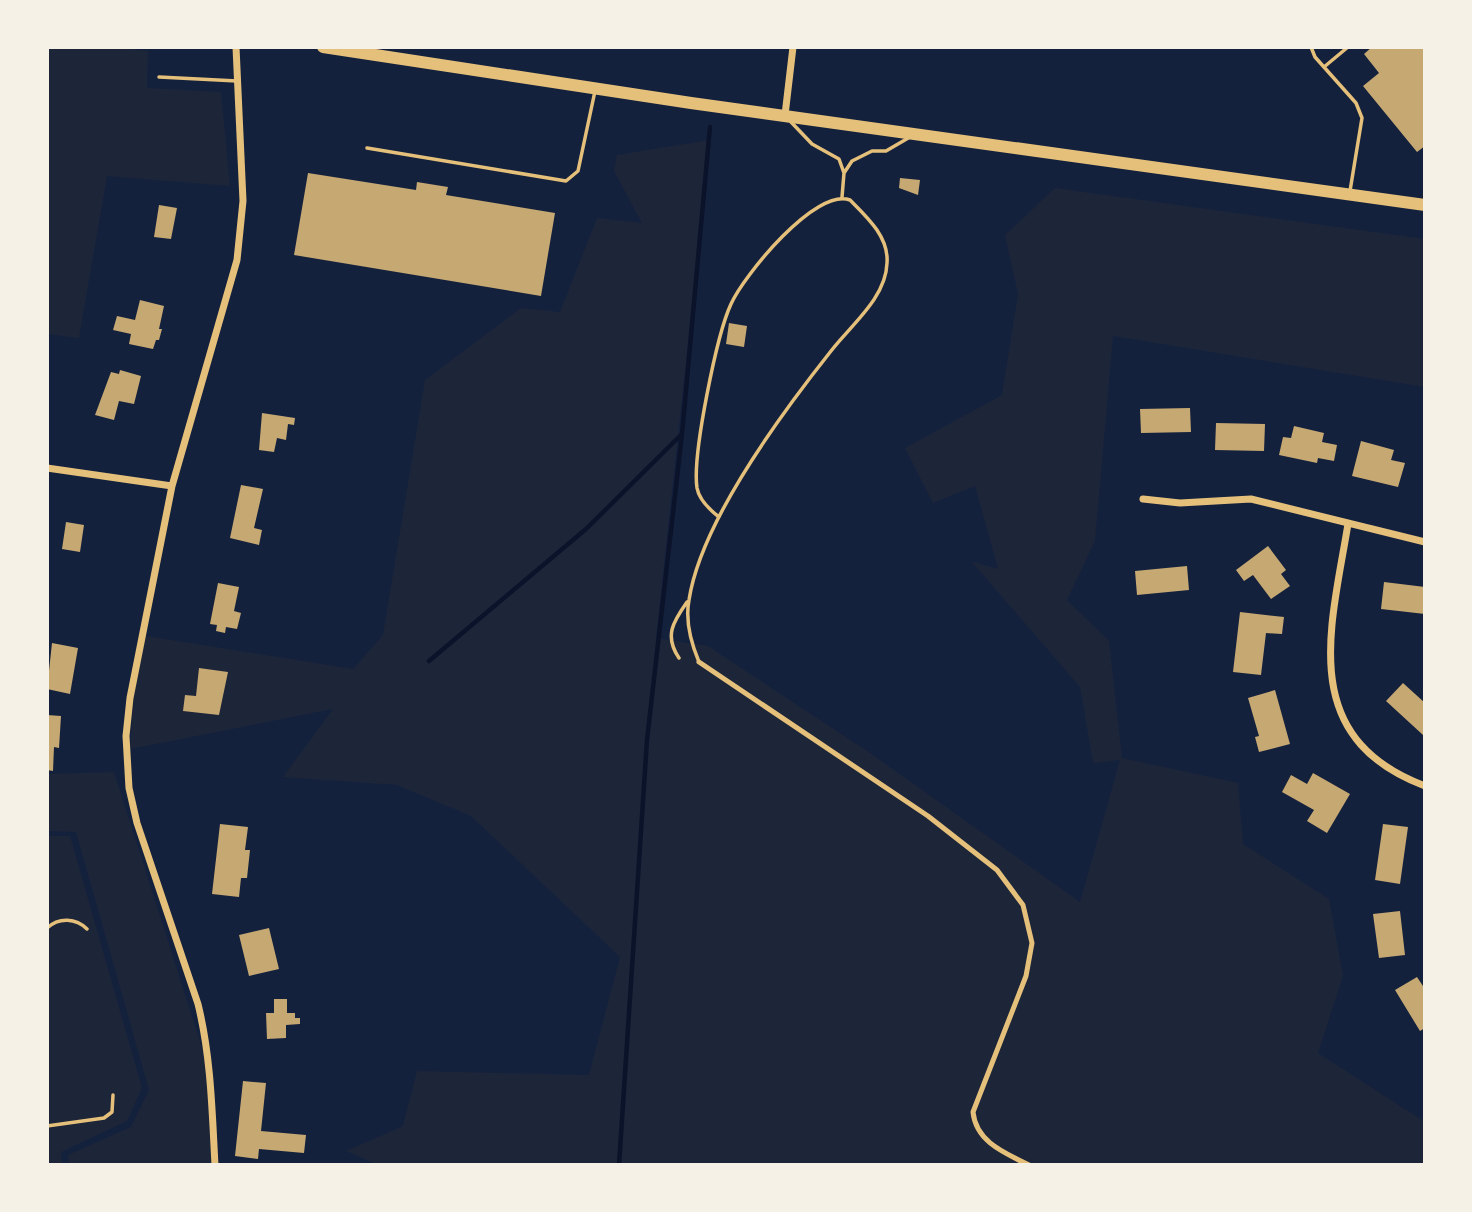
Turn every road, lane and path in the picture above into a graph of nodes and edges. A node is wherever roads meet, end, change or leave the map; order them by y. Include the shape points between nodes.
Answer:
1 (236, 47) edge
2 (323, 47) edge
3 (793, 47) edge
4 (1311, 47) edge
5 (1348, 47) edge
6 (1324, 67) junction
7 (159, 77) dead end
8 (237, 81) junction
9 (596, 89) junction
10 (785, 116) junction
11 (916, 133) junction
12 (367, 148) dead end
13 (845, 173) junction
14 (1350, 194) junction
15 (842, 197) junction
16 (1425, 205) edge
17 (47, 468) edge
18 (172, 486) junction
19 (1143, 499) dead end
20 (719, 517) junction
21 (1348, 524) junction
22 (1425, 542) edge
23 (688, 600) junction
24 (679, 658) dead end
25 (699, 662) joint
26 (1425, 786) edge
27 (47, 928) edge
28 (87, 929) dead end
29 (113, 1095) dead end
30 (47, 1126) edge
31 (215, 1165) edge
32 (1030, 1165) edge

1 - 8 street
2 - 9 main road
3 - 10 street
4 - 6 lane
5 - 6 lane
6 - 14 lane via 1356,103 1362,118
7 - 8 lane
8 - 18 street via 243,201 237,260
9 - 10 main road
9 - 12 lane via 578,171 566,181
10 - 11 main road
10 - 13 lane via 812,144 839,159
11 - 13 lane via 886,151 872,151 852,161
11 - 14 main road
13 - 15 lane
14 - 16 main road
15 - 20 lane via 810,212 767,254 738,289 725,318 697,477 697,489 708,509
15 - 20 lane via 859,209 884,242 888,264 876,297 763,445
17 - 18 street
18 - 31 street via 130,698 126,764 138,823 205,1035
19 - 21 street via 1180,503 1251,499
20 - 23 lane
21 - 22 street
21 - 26 street via 1328,645 1332,690 1349,728 1362,744 1403,776
23 - 24 lane via 670,630
23 - 25 lane via 689,630
25 - 32 street via 928,816 997,870 1023,905 1032,943 1026,976 973,1112 987,1141
27 - 28 lane via 66,920
29 - 30 lane via 112,1112 104,1118

